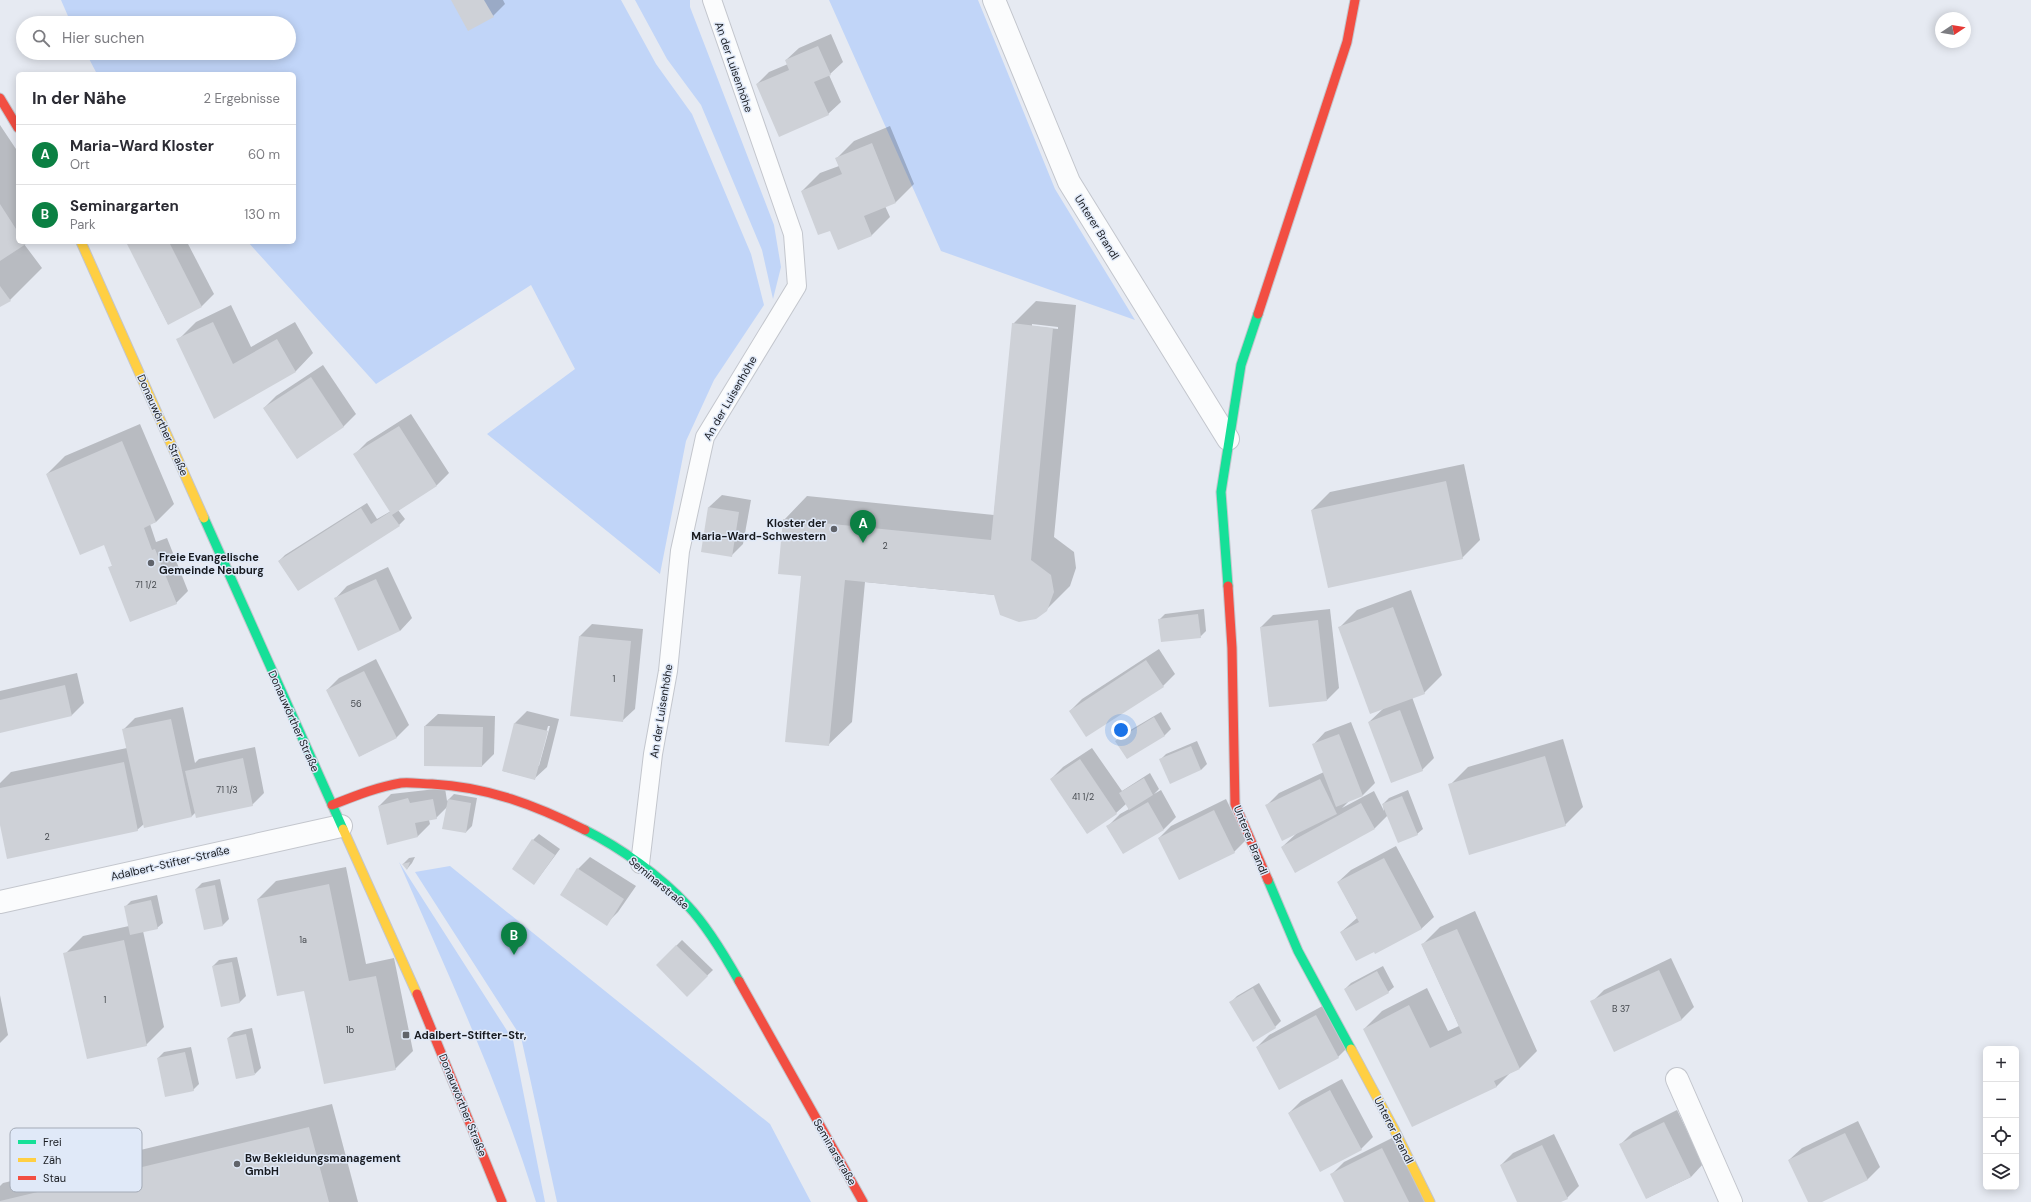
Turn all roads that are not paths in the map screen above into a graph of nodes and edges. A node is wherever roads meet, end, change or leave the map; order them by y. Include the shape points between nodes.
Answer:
1 (712, 0) edge
2 (994, 0) edge
3 (1355, 0) edge
4 (0, 98) edge
5 (16, 125) edge
6 (82, 244) edge
7 (1228, 439) junction
8 (332, 805) junction
9 (341, 826) junction
10 (640, 864) junction
11 (0, 902) edge
12 (1677, 1078) dead end
13 (1727, 1201) edge
14 (502, 1202) edge
15 (863, 1202) edge
16 (1430, 1202) edge

1 - 10 lane, An der Luisenhöhe via 793,234 796,286 705,437 680,551 668,672 654,754
2 - 7 street, Unterer Brandl via 1069,182
3 - 7 street, Unterer Brandl via 1347,42 1241,365
4 - 5 street
6 - 8 street, Donauwörther Straße
7 - 16 street, Unterer Brandl via 1221,492 1232,648 1235,804 1298,951 1393,1127
8 - 9 street, Donauwörther Straße
8 - 10 street, Seminarstraße via 371,790 403,783 448,785 497,793 552,813 595,835
9 - 11 street, Adalbert-Stifter-Straße
9 - 14 street, Donauwörther Straße via 429,1021
10 - 15 street, Seminarstraße via 688,906 727,959
12 - 13 street

